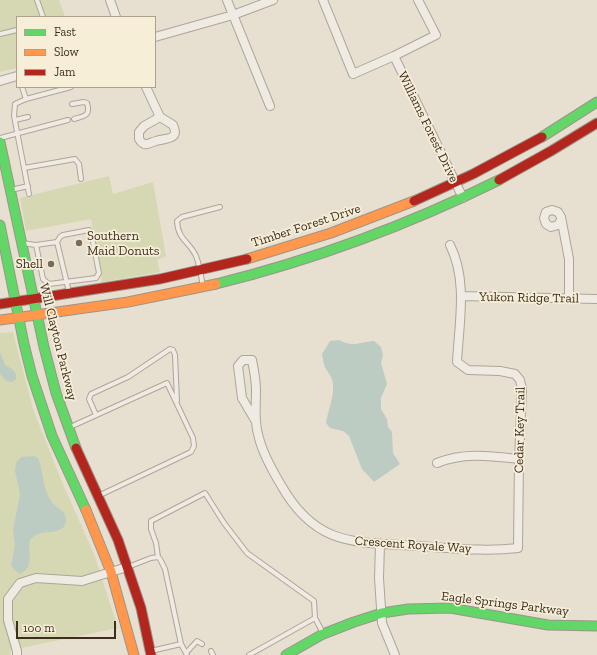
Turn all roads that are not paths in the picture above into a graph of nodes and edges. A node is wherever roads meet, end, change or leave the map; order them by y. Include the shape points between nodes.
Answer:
1 (37, 0) edge
2 (110, 0) edge
3 (227, 0) edge
4 (274, 0) edge
5 (322, 0) edge
6 (418, 0) edge
7 (234, 15) junction
8 (43, 16) edge
9 (116, 16) edge
10 (16, 30) edge
11 (0, 34) edge
12 (156, 37) edge
13 (394, 56) junction
14 (16, 76) edge
15 (0, 81) edge
16 (22, 88) edge
17 (67, 88) edge
18 (146, 88) edge
19 (26, 99) junction
20 (597, 102) edge
21 (72, 104) dead end
22 (270, 106) dead end
23 (28, 117) dead end
24 (160, 117) dead end
25 (74, 119) dead end
26 (15, 120) junction
27 (68, 120) dead end
28 (597, 123) edge
29 (18, 134) junction
30 (0, 138) edge
31 (0, 142) edge
32 (24, 168) junction
33 (81, 179) dead end
34 (455, 183) junction
35 (28, 186) junction
36 (10, 190) junction
37 (29, 194) dead end
38 (463, 198) junction
39 (220, 207) dead end
40 (561, 220) dead end
41 (355, 224) junction
42 (0, 225) edge
43 (362, 240) junction
44 (58, 242) junction
45 (22, 243) junction
46 (36, 244) junction
47 (450, 245) dead end
48 (40, 264) junction
49 (28, 270) junction
50 (200, 271) junction
51 (66, 281) junction
52 (203, 287) junction
53 (69, 294) junction
54 (461, 296) junction
55 (34, 298) junction
56 (569, 298) junction
57 (597, 300) edge
58 (16, 302) junction
59 (0, 304) edge
60 (37, 316) junction
61 (18, 318) junction
62 (0, 320) edge
63 (177, 403) junction
64 (96, 415) junction
65 (255, 420) junction
66 (68, 428) junction
67 (519, 459) junction
68 (437, 463) dead end
69 (98, 496) junction
70 (380, 544) junction
71 (518, 548) joint
72 (158, 557) junction
73 (127, 567) junction
74 (111, 572) junction
75 (382, 613) junction
76 (315, 618) junction
77 (597, 626) edge
78 (323, 634) junction
79 (181, 644) junction
80 (202, 644) dead end
81 (295, 652) edge
82 (151, 653) edge
83 (186, 654) edge
84 (17, 655) edge
85 (134, 655) edge
86 (249, 655) edge
87 (286, 655) edge
88 (395, 655) edge

1 - 8 lane
2 - 9 street
3 - 7 street
4 - 7 street
5 - 13 street via 353,74
6 - 13 street via 436,35
7 - 12 street
7 - 22 street
10 - 11 lane
13 - 34 street, Williams Forest Drive
14 - 15 street
16 - 19 lane
17 - 19 lane
18 - 24 street
19 - 26 lane via 16,104
20 - 34 main road, Timber Forest Drive via 534,141
21 - 25 lane via 84,102 87,103 88,109 84,116
23 - 26 lane
26 - 29 lane
27 - 29 lane
28 - 38 main road via 519,169
29 - 30 lane
29 - 32 lane
31 - 36 main road, Will Clayton Parkway
32 - 33 lane via 75,159 79,164
32 - 35 lane
34 - 38 street, Williams Forest Drive
34 - 41 main road, Timber Forest Drive
35 - 36 lane
35 - 37 lane
36 - 45 main road, Will Clayton Parkway
38 - 43 main road
39 - 50 lane via 182,217 177,221 181,237 195,256
40 - 56 street via 569,259
41 - 43 main road
41 - 50 main road, Timber Forest Drive via 254,257
42 - 58 main road
43 - 52 main road via 319,256
44 - 46 lane
44 - 51 lane
44 - 51 lane via 63,235 89,230 92,234 99,275 96,278
45 - 46 lane
45 - 49 main road, Will Clayton Parkway
46 - 48 lane
47 - 54 street via 459,269
48 - 49 lane
48 - 51 lane via 43,279 49,284
49 - 55 main road, Will Clayton Parkway
50 - 52 lane
50 - 53 main road, Timber Forest Drive
51 - 53 lane
52 - 60 main road
53 - 55 main road, Timber Forest Drive
54 - 56 street, Yukon Ridge Trail
54 - 67 street, Cedar Key Trail via 457,362 468,370 505,371 515,374 520,380 522,389
55 - 58 main road, Timber Forest Drive
55 - 60 main road, Will Clayton Parkway
56 - 57 street, Yukon Ridge Trail
58 - 59 main road, Timber Forest Drive
58 - 61 main road
60 - 61 main road
60 - 66 main road, Will Clayton Parkway via 50,375
61 - 62 main road
61 - 74 main road via 32,376 52,436
63 - 64 lane via 167,383
63 - 64 lane via 176,355 170,349 128,377 91,394 89,399
63 - 69 lane via 193,438 194,446 191,452
64 - 66 lane
65 - 65 street, Crescent Royale Way via 255,375 252,360 243,360 238,366 242,398
65 - 70 street, Crescent Royale Way via 259,440 274,473 305,518 317,528 337,537
66 - 69 main road, Will Clayton Parkway
67 - 68 street via 472,455
67 - 71 street, Cedar Key Trail
69 - 73 main road, Will Clayton Parkway
70 - 71 street, Crescent Royale Way via 491,551
70 - 75 street
72 - 73 lane
72 - 76 lane via 151,521 205,494 247,553 314,601
72 - 79 lane via 165,569
73 - 74 street
73 - 82 main road, Will Clayton Parkway via 141,608
74 - 84 street via 82,581 36,578 20,583 8,598 8,620
74 - 85 main road
75 - 77 main road, Eagle Springs Parkway via 408,609 450,608 548,625
75 - 78 main road, Eagle Springs Parkway
75 - 88 street via 382,623
76 - 78 lane
76 - 86 lane
78 - 81 main road, Eagle Springs Parkway
79 - 82 lane
79 - 83 lane
80 - 83 lane via 197,641
81 - 87 main road, Eagle Springs Parkway

